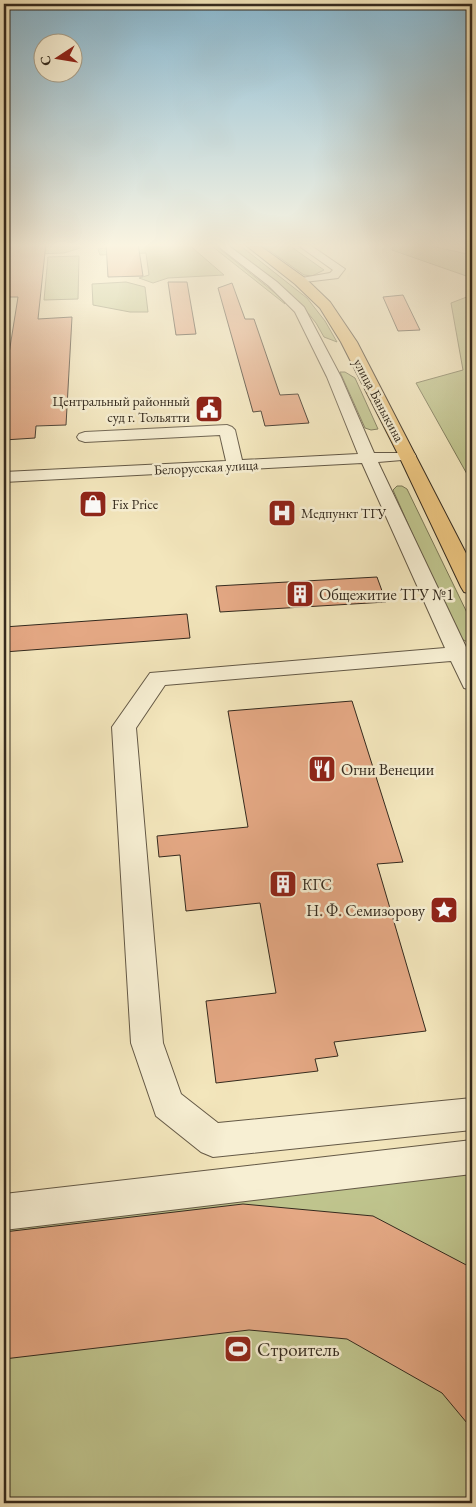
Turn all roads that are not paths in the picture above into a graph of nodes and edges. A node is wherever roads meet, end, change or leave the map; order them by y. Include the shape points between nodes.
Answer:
1 (302, 313) edge
2 (330, 313) edge
3 (85, 437) dead end
4 (408, 456) junction
5 (368, 458) junction
6 (235, 465) junction
7 (4, 477) edge
8 (472, 587) edge
9 (466, 654) edge
10 (472, 683) edge
11 (472, 1114) edge
12 (472, 1157) edge
13 (4, 1212) edge

1 - 5 street via 334,377
2 - 4 main road, улица Баныкина
3 - 6 street via 227,430
4 - 5 street, Белорусская улица
4 - 8 main road, улица Баныкина
5 - 6 street, Белорусская улица
5 - 9 street
6 - 7 street, Белорусская улица
9 - 10 street
9 - 11 street via 158,678 124,727 146,1043 168,1105 213,1140
12 - 13 street

